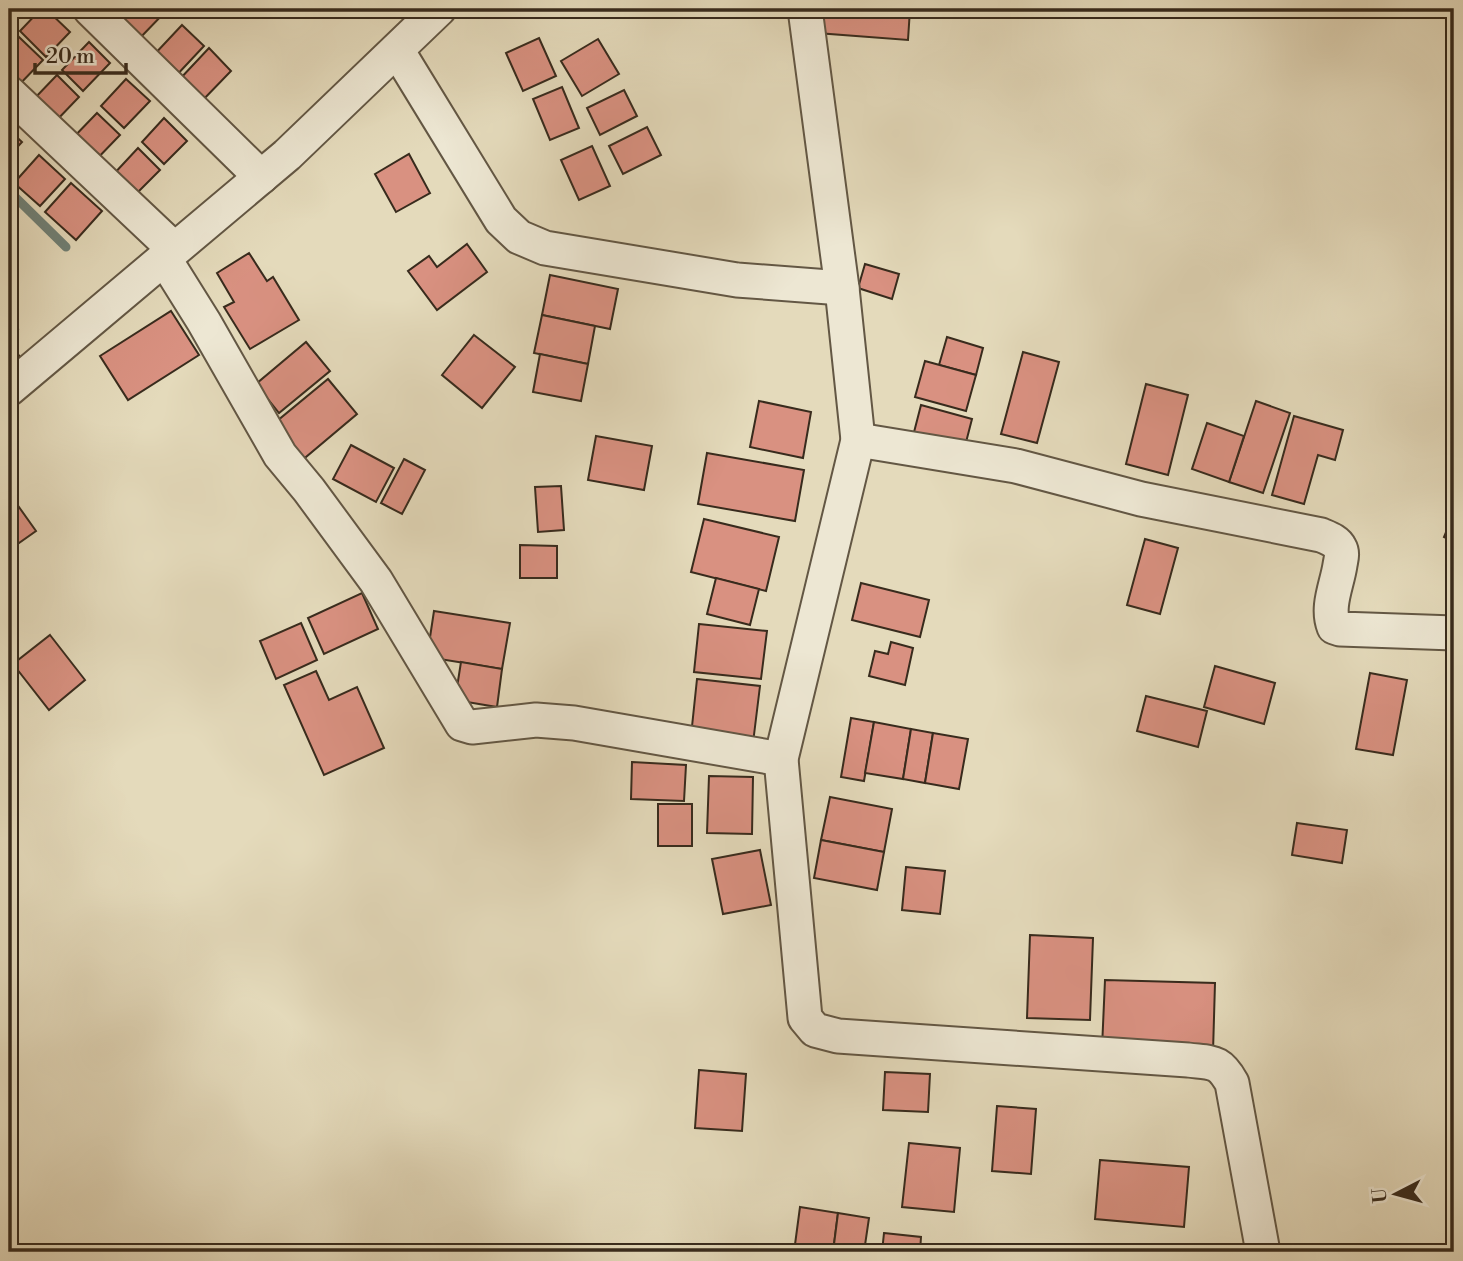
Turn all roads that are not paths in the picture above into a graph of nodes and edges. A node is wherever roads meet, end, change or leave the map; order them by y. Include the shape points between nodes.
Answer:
1 (90, 9) edge
2 (439, 9) edge
3 (805, 9) edge
4 (397, 50) junction
5 (9, 93) edge
6 (261, 177) junction
7 (169, 254) junction
8 (842, 288) junction
9 (9, 389) edge
10 (858, 440) junction
11 (1454, 633) edge
12 (780, 759) junction
13 (1263, 1252) edge

1 - 6 street
2 - 4 street
3 - 8 street
4 - 6 street
4 - 8 street via 501,220 519,237 545,248 737,280
5 - 7 street
6 - 7 street
7 - 9 street
7 - 12 street via 280,455 376,581 462,724 574,723
8 - 10 street
10 - 11 street via 1016,466 1141,499 1321,535 1339,545 1342,552 1330,607 1334,627
10 - 12 street
12 - 13 street via 805,1018 815,1030 838,1036 1188,1060 1224,1068 1232,1083

